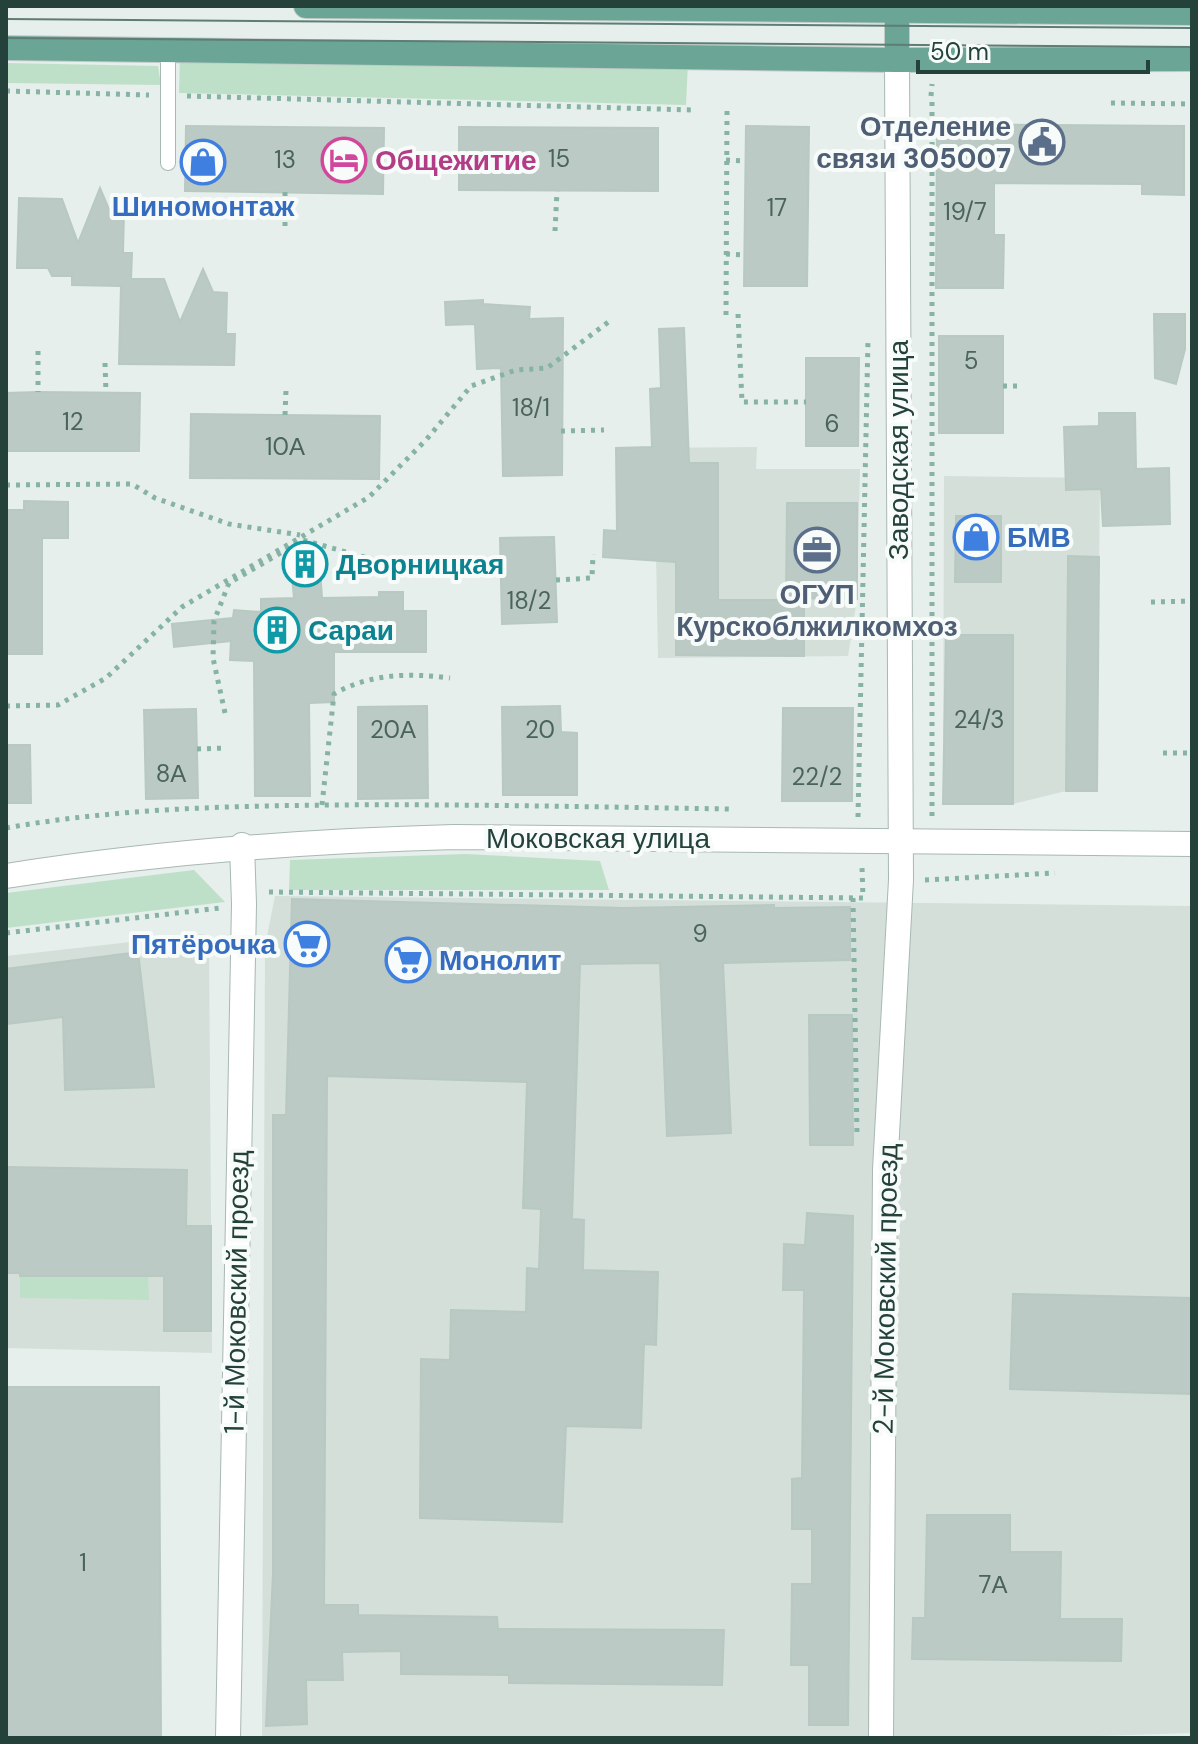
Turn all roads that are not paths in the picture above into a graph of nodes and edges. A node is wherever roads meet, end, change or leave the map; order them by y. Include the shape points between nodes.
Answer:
1 (306, 6) edge
2 (897, 9) edge
3 (1192, 13) edge
4 (6, 48) edge
5 (168, 50) junction
6 (1192, 59) edge
7 (897, 60) junction
8 (168, 163) dead end
9 (900, 841) junction
10 (1192, 844) edge
11 (242, 845) junction
12 (6, 876) edge
13 (228, 1738) edge
14 (881, 1738) edge

1 - 2 main road
2 - 3 main road
2 - 7 main road
4 - 5 main road
5 - 7 main road
5 - 8 lane
6 - 7 main road
7 - 9 street, Заводская улица
9 - 10 street, Моковская улица
9 - 11 street, Моковская улица via 454,837
9 - 14 street, 2-й Моковский проезд via 885,1170
11 - 12 street, Моковская улица
11 - 13 street, 1-й Моковский проезд

